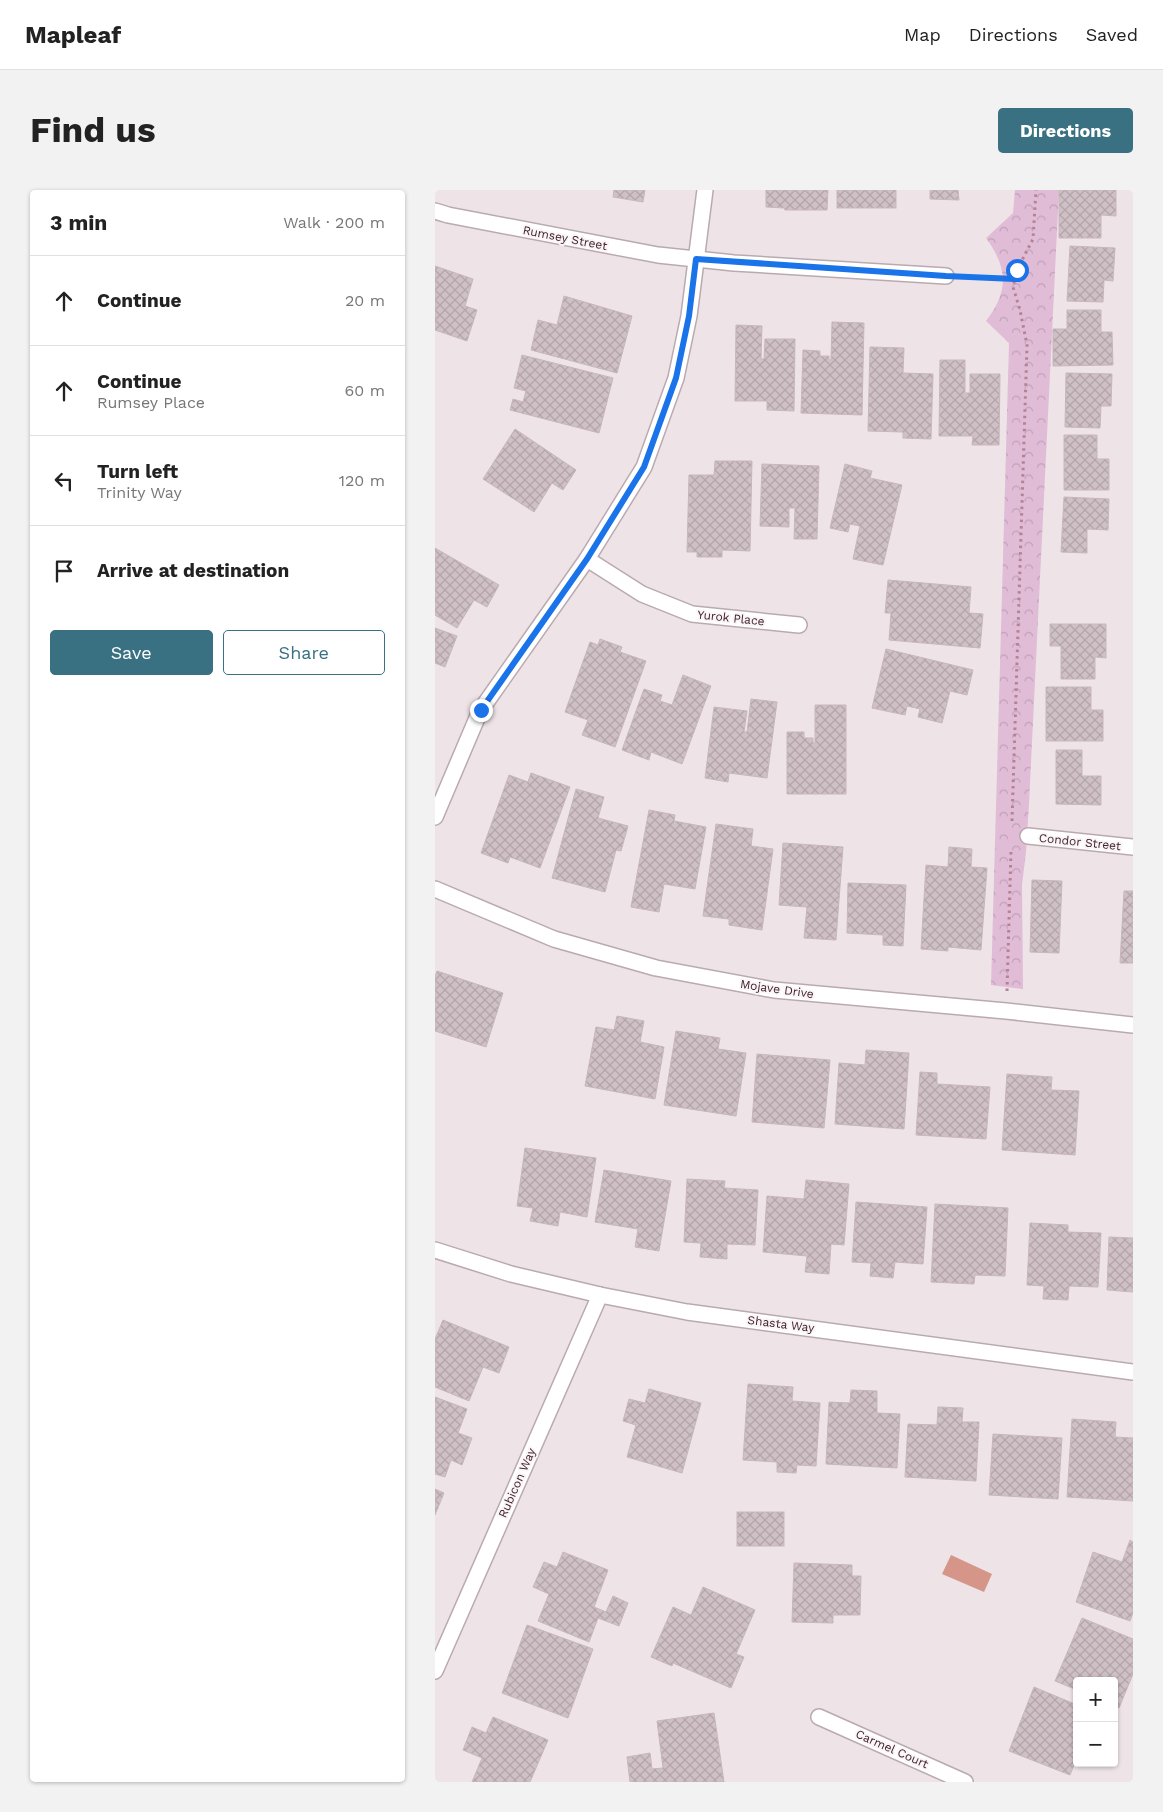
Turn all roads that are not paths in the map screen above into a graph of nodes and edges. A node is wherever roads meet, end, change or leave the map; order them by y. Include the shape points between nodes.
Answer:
1 (705, 190) edge
2 (435, 211) edge
3 (696, 259) junction
4 (946, 276) road end
5 (587, 559) junction
6 (799, 625) dead end
7 (435, 817) edge
8 (1028, 836) dead end
9 (1133, 847) edge
10 (435, 889) edge
11 (1133, 1025) edge
12 (435, 1250) edge
13 (600, 1295) junction
14 (1133, 1372) edge
15 (435, 1671) edge
16 (819, 1717) dead end
17 (965, 1782) edge

1 - 3 street
2 - 3 street, Rumsey Street via 658,255
3 - 4 street, Rumsey Street
3 - 5 street via 689,316 676,378 644,467
5 - 6 street, Yurok Place via 642,594 692,614
5 - 7 street via 481,710
8 - 9 street, Condor Street
10 - 11 street, Mojave Drive via 554,939 656,968 774,990
12 - 13 street, Shasta Way via 511,1274
13 - 14 street, Shasta Way via 687,1312
13 - 15 street, Rubicon Way
16 - 17 street, Carmel Court

